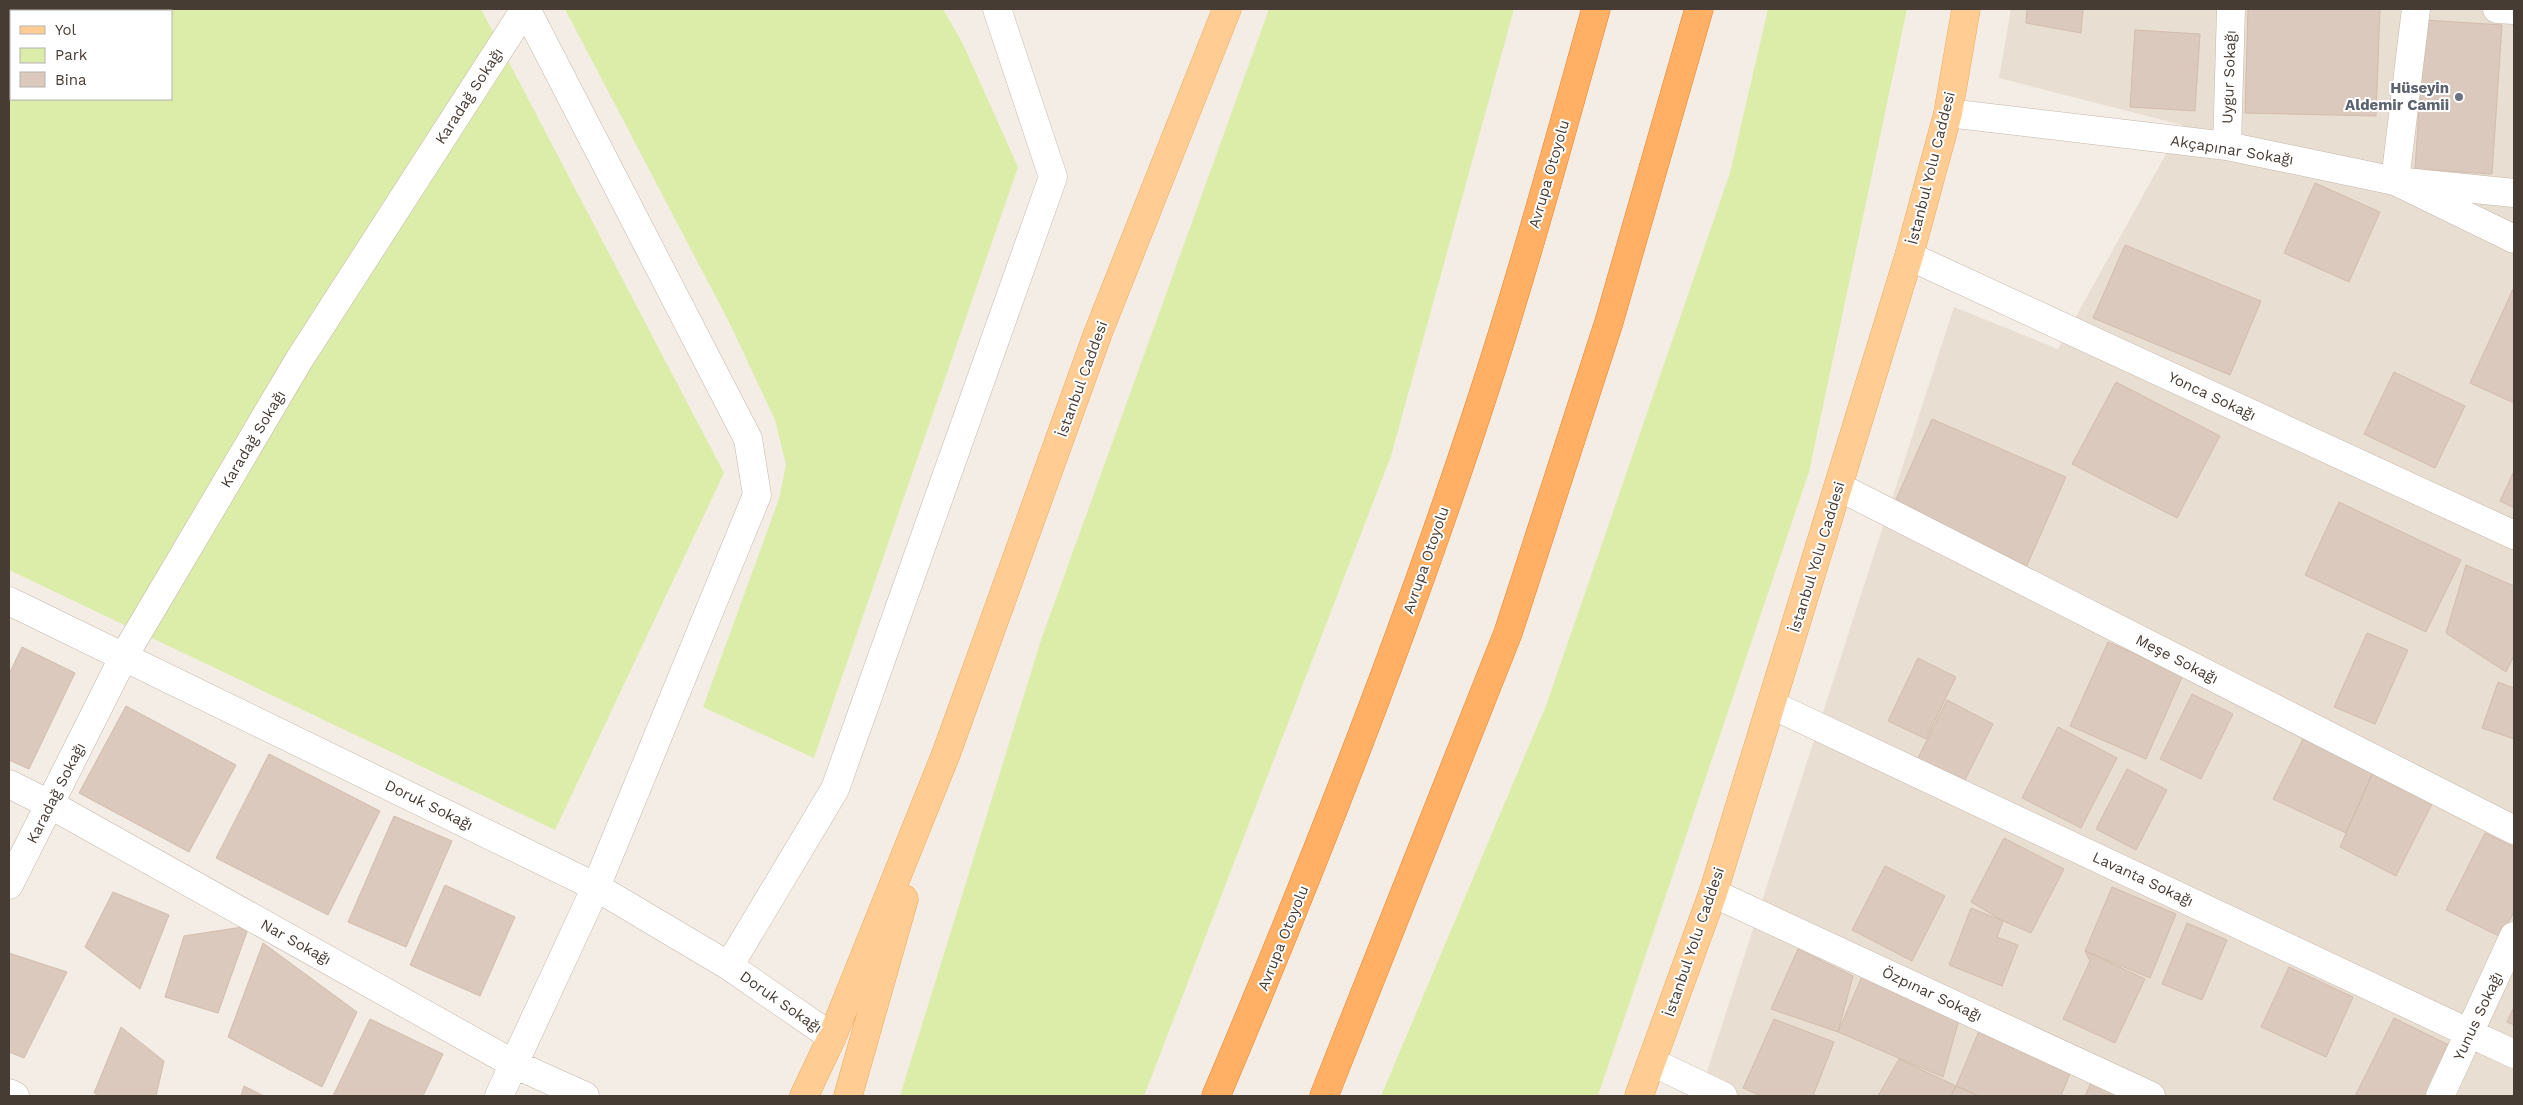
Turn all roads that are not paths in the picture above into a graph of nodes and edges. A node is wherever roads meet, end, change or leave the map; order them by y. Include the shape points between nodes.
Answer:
1 (526, 9) edge
2 (997, 9) edge
3 (1227, 9) edge
4 (1596, 9) edge
5 (1699, 9) edge
6 (1966, 9) edge
7 (2231, 9) edge
8 (2416, 9) edge
9 (2497, 9) edge
10 (2514, 10) edge
11 (1948, 113) junction
12 (2227, 146) junction
13 (2395, 181) junction
14 (2514, 193) edge
15 (2514, 238) edge
16 (1909, 256) junction
17 (1839, 487) junction
18 (2514, 535) edge
19 (9, 601) edge
20 (124, 656) junction
21 (1772, 705) junction
22 (946, 754) junction
23 (9, 784) edge
24 (50, 805) junction
25 (2514, 830) edge
26 (9, 886) edge
27 (596, 887) junction
28 (1713, 893) junction
29 (2514, 936) edge
30 (729, 966) junction
31 (2471, 1033) junction
32 (832, 1037) junction
33 (2514, 1054) edge
34 (1652, 1062) junction
35 (514, 1064) junction
36 (9, 1093) edge
37 (15, 1096) edge
38 (499, 1096) edge
39 (585, 1096) edge
40 (804, 1096) edge
41 (848, 1096) edge
42 (1216, 1096) edge
43 (1324, 1096) edge
44 (1639, 1096) edge
45 (1723, 1096) edge
46 (2151, 1096) edge
47 (2440, 1096) edge

1 - 20 street, Karadağ Sokağı via 299,360
1 - 27 street via 748,439 757,495
2 - 30 street via 1053,177 835,790
3 - 22 main road, İstanbul Caddesi via 1098,333
4 - 42 highway, Avrupa Otoyolu via 1484,392 1400,636 1339,800
5 - 43 highway via 1609,322 1511,623
6 - 11 main road, İstanbul Yolu Caddesi
7 - 12 street, Uygur Sokağı
8 - 13 street
9 - 10 street
11 - 12 street, Akçapınar Sokağı
11 - 16 main road, İstanbul Yolu Caddesi
12 - 13 street, Akçapınar Sokağı
13 - 14 street, Akçapınar Sokağı
13 - 15 street
16 - 17 main road, İstanbul Yolu Caddesi
16 - 18 street, Yonca Sokağı
17 - 21 main road, İstanbul Yolu Caddesi
17 - 25 street, Meşe Sokağı
19 - 20 street, Doruk Sokağı
20 - 24 street, Karadağ Sokağı
20 - 27 street, Doruk Sokağı
21 - 28 main road, İstanbul Yolu Caddesi
21 - 31 street, Lavanta Sokağı
22 - 32 main road
22 - 41 main road
23 - 24 street, Nar Sokağı
24 - 26 street, Karadağ Sokağı
24 - 35 street, Nar Sokağı
27 - 30 street, Doruk Sokağı
27 - 35 street
28 - 34 main road, İstanbul Yolu Caddesi
28 - 46 street, Özpınar Sokağı
29 - 31 street, Yunus Sokağı
30 - 32 street, Doruk Sokağı
31 - 33 street, Lavanta Sokağı
31 - 47 street, Yunus Sokağı
32 - 40 main road
34 - 44 main road, İstanbul Yolu Caddesi
34 - 45 street
35 - 38 street
35 - 39 street, Nar Sokağı
36 - 37 street

